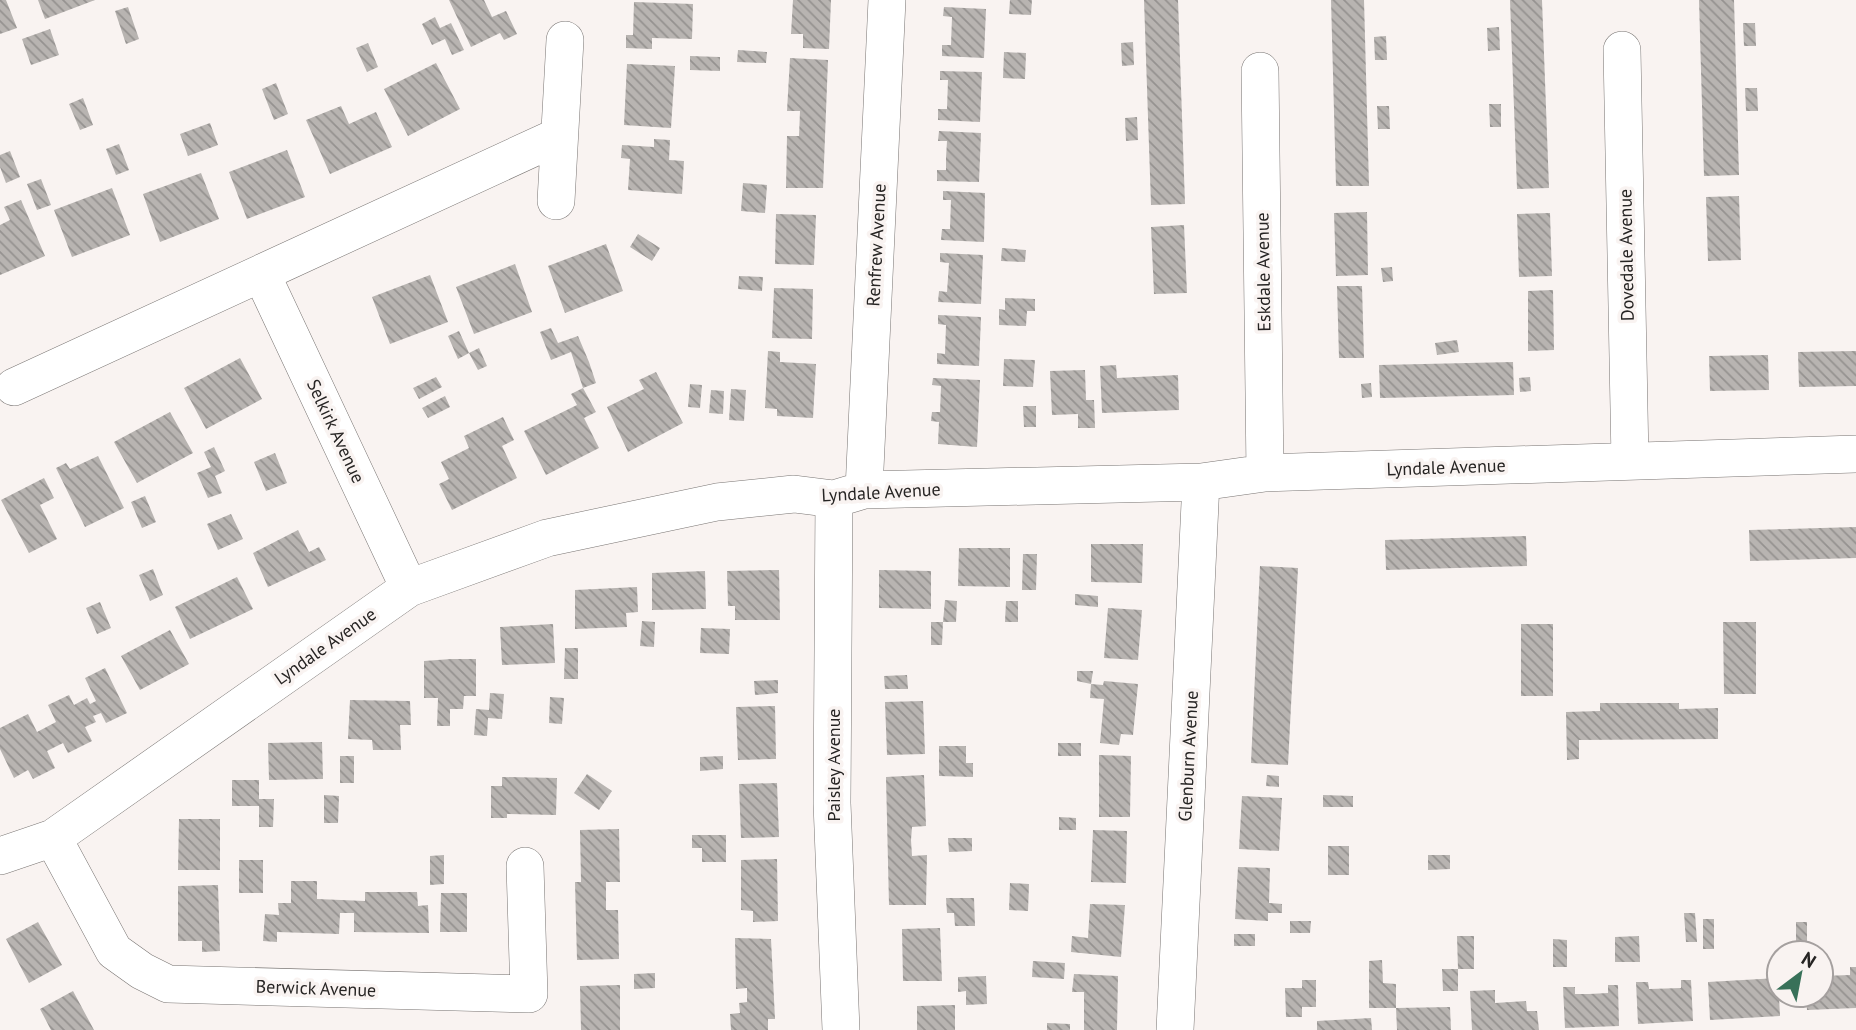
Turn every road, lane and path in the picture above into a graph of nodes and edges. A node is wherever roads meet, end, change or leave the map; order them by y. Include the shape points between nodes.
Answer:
1 (887, 0) edge
2 (565, 40) dead end
3 (1622, 50) dead end
4 (1260, 71) dead end
5 (559, 136) junction
6 (556, 201) dead end
7 (262, 275) junction
8 (14, 387) dead end
9 (1856, 454) edge
10 (1630, 460) junction
11 (1265, 473) junction
12 (1201, 482) junction
13 (849, 495) junction
14 (409, 588) junction
15 (53, 838) junction
16 (0, 856) edge
17 (525, 866) dead end
18 (841, 1030) edge
19 (1175, 1030) edge

1 - 13 street, Renfrew Avenue
2 - 5 street
3 - 10 street, Dovedale Avenue
4 - 11 street, Eskdale Avenue
5 - 6 street
5 - 7 street
7 - 8 street
7 - 14 street, Selkirk Avenue
9 - 10 street, Lyndale Avenue
10 - 11 street, Lyndale Avenue
11 - 12 street, Lyndale Avenue
12 - 13 street, Lyndale Avenue
12 - 19 street, Glenburn Avenue
13 - 14 street, Lyndale Avenue via 794,494 704,505 547,538
13 - 18 street, Paisley Avenue via 832,803
14 - 15 street, Lyndale Avenue
15 - 16 street, Lyndale Avenue
15 - 17 street, Berwick Avenue via 114,951 169,984 529,994

